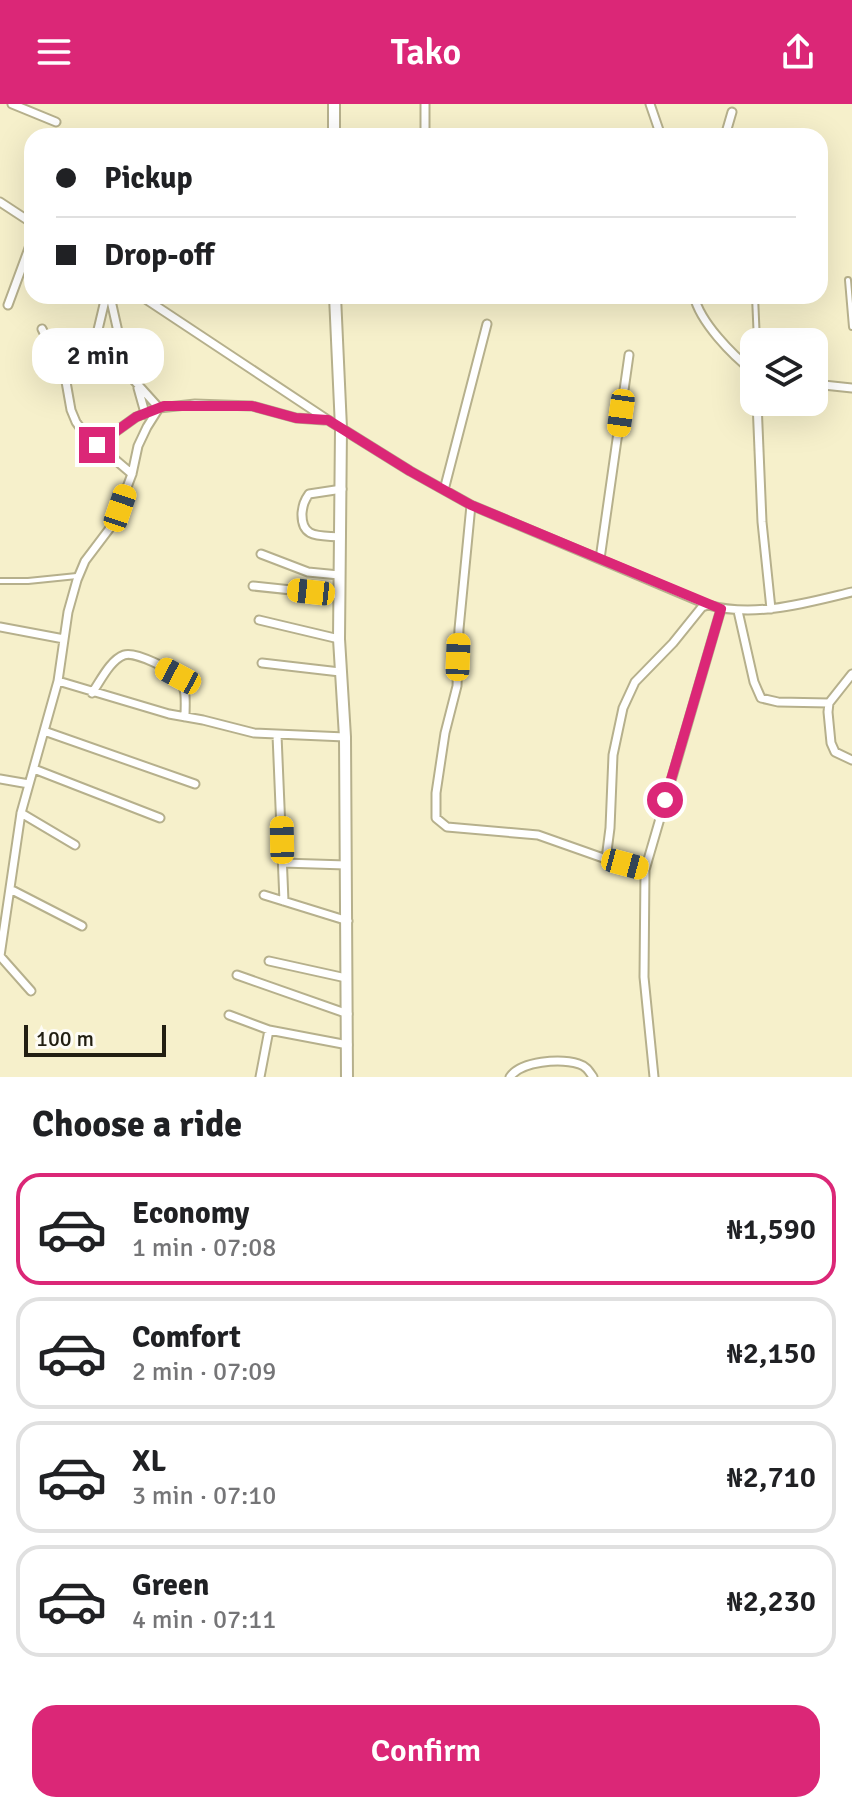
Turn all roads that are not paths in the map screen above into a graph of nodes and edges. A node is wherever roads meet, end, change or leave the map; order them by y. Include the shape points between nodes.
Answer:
1 (12, 104) edge
2 (334, 104) edge
3 (425, 104) edge
4 (650, 104) edge
5 (732, 112) dead end
6 (56, 122) dead end
7 (334, 128) edge
8 (425, 128) edge
9 (658, 128) edge
10 (727, 128) edge
11 (0, 202) edge
12 (24, 218) edge
13 (24, 262) edge
14 (848, 280) dead end
15 (106, 304) edge
16 (110, 304) edge
17 (153, 304) edge
18 (335, 304) edge
19 (696, 304) edge
20 (755, 304) edge
21 (8, 305) dead end
22 (487, 324) dead end
23 (852, 327) edge
24 (756, 328) edge
25 (42, 329) dead end
26 (629, 355) dead end
27 (740, 358) edge
28 (63, 368) junction
29 (136, 384) junction
30 (828, 385) edge
31 (852, 388) edge
32 (159, 408) junction
33 (145, 413) junction
34 (758, 416) edge
35 (328, 420) junction
36 (341, 428) junction
37 (97, 445) junction
38 (132, 474) junction
39 (342, 489) junction
40 (444, 490) junction
41 (471, 505) junction
42 (342, 537) junction
43 (261, 554) dead end
44 (600, 559) junction
45 (79, 575) junction
46 (339, 575) junction
47 (0, 581) edge
48 (253, 586) dead end
49 (852, 592) edge
50 (339, 595) junction
51 (708, 605) junction
52 (721, 609) junction
53 (771, 609) junction
54 (738, 611) junction
55 (259, 620) dead end
56 (0, 627) edge
57 (64, 639) junction
58 (339, 639) junction
59 (262, 663) dead end
60 (340, 672) junction
61 (852, 674) edge
62 (58, 681) junction
63 (92, 693) junction
64 (829, 703) junction
65 (185, 717) junction
66 (44, 731) junction
67 (277, 735) junction
68 (345, 737) junction
69 (852, 760) edge
70 (34, 769) junction
71 (0, 779) edge
72 (29, 784) junction
73 (195, 784) dead end
74 (21, 813) junction
75 (160, 818) dead end
76 (75, 845) dead end
77 (606, 859) junction
78 (283, 863) junction
79 (346, 865) junction
80 (645, 870) junction
81 (10, 889) junction
82 (264, 895) dead end
83 (4, 901) edge
84 (284, 901) junction
85 (348, 921) junction
86 (82, 926) dead end
87 (0, 956) edge
88 (269, 961) dead end
89 (237, 975) dead end
90 (346, 978) junction
91 (31, 991) dead end
92 (348, 1014) junction
93 (229, 1015) dead end
94 (269, 1030) junction
95 (348, 1045) junction
96 (260, 1077) edge
97 (347, 1077) edge
98 (510, 1077) edge
99 (593, 1077) edge
100 (654, 1077) edge

1 - 6 street
2 - 7 main road
3 - 8 street
4 - 9 street
5 - 10 street
11 - 12 street
13 - 21 street
14 - 23 lane
15 - 28 street via 87,354
16 - 29 street
17 - 35 street
18 - 36 main road
19 - 27 street via 705,323
20 - 24 lane
22 - 40 street
25 - 28 street
26 - 44 street
28 - 37 street via 76,422
29 - 32 street
29 - 33 street
30 - 31 street
32 - 33 street
32 - 35 street via 252,406
32 - 38 street via 142,436
33 - 37 street
34 - 53 street
35 - 36 street
36 - 39 main road
36 - 40 street
37 - 38 street
38 - 45 street via 113,524
39 - 42 main road
39 - 42 street via 309,494 302,525 312,534
40 - 41 street
41 - 44 street
41 - 77 street via 457,686 445,733 436,818 447,827 538,835
42 - 46 main road
43 - 46 street via 308,572
44 - 51 street
45 - 47 lane
45 - 57 street
46 - 50 main road
48 - 50 street
49 - 53 street
50 - 58 main road
51 - 52 street
51 - 77 street via 635,682 623,708 613,755
52 - 54 street
52 - 80 street
53 - 54 street
54 - 64 street via 761,698
55 - 58 street
56 - 57 street
57 - 62 street
58 - 60 main road
59 - 60 street
60 - 68 main road
61 - 64 street
62 - 63 street
62 - 66 street
63 - 65 street
63 - 65 street via 117,659 139,656 178,676
64 - 69 street via 831,743 839,756
65 - 67 street
66 - 70 street
66 - 73 street
67 - 68 street
67 - 78 street
68 - 79 main road
70 - 72 street
70 - 75 street
71 - 72 street
72 - 74 street
74 - 76 street
74 - 81 street
77 - 80 street
78 - 79 street
78 - 84 street
79 - 85 main road
80 - 100 street via 644,977
81 - 83 street
81 - 86 street
82 - 84 street
83 - 87 street
84 - 85 street
85 - 90 main road
87 - 91 street
88 - 90 street
89 - 92 street
90 - 92 main road
92 - 95 main road
93 - 94 street
94 - 95 street
94 - 96 street
95 - 97 main road
98 - 99 street via 530,1063 570,1062 587,1068

